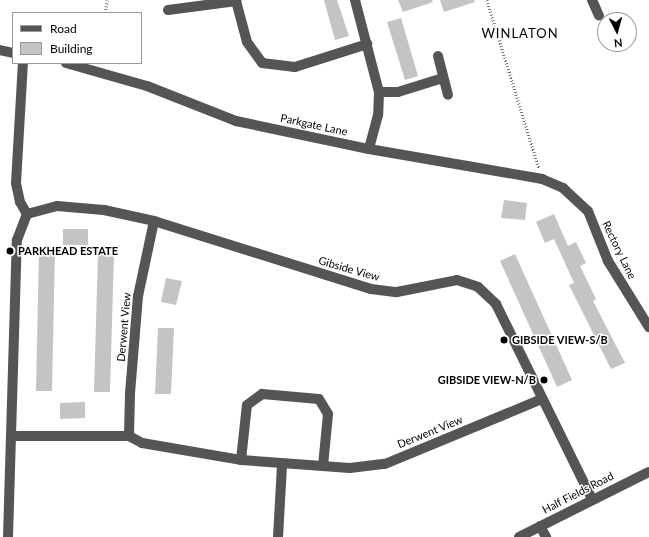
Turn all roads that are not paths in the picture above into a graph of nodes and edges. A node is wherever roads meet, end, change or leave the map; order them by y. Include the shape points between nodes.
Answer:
1 (355, 0) edge
2 (592, 0) edge
3 (168, 10) dead end
4 (597, 12) edge
5 (367, 44) junction
6 (0, 50) edge
7 (12, 53) edge
8 (438, 56) dead end
9 (23, 64) edge
10 (70, 64) edge
11 (443, 78) junction
12 (379, 92) junction
13 (448, 95) dead end
14 (369, 149) junction
15 (563, 188) joint
16 (27, 214) junction
17 (154, 221) junction
18 (649, 326) edge
19 (542, 399) junction
20 (12, 436) junction
21 (129, 436) junction
22 (240, 460) junction
23 (282, 465) junction
24 (324, 466) junction
25 (649, 472) edge
26 (592, 499) junction
27 (540, 526) junction
28 (8, 537) edge
29 (278, 537) edge
30 (519, 537) edge
31 (546, 537) edge

1 - 5 street
2 - 4 street
3 - 5 street via 236,1 247,42 262,63 295,67
5 - 12 street
6 - 7 street
8 - 11 street
9 - 16 street via 16,182
10 - 14 street, Parkgate Lane via 147,86 236,120
11 - 12 street via 398,92
11 - 13 street
12 - 14 street via 378,115
14 - 15 street, Parkgate Lane via 542,179
15 - 18 street, Rectory Lane via 588,211 608,261
16 - 17 street, Gibside View via 57,206 104,210
16 - 20 street via 17,240
17 - 19 street, Gibside View via 371,289 397,292 457,280 478,287 496,304
17 - 21 street, Derwent View via 138,296
19 - 24 street, Derwent View via 385,464 350,468
19 - 26 street, Gibside View
20 - 21 street, Derwent View
20 - 28 street
21 - 22 street, Derwent View via 142,443
22 - 23 street, Derwent View
22 - 24 street via 247,406 262,394 319,399 328,414
23 - 24 street, Derwent View
23 - 29 street
25 - 26 street, Half Fields Road
26 - 27 street, Half Fields Road
27 - 30 street, Half Fields Road
27 - 31 street

